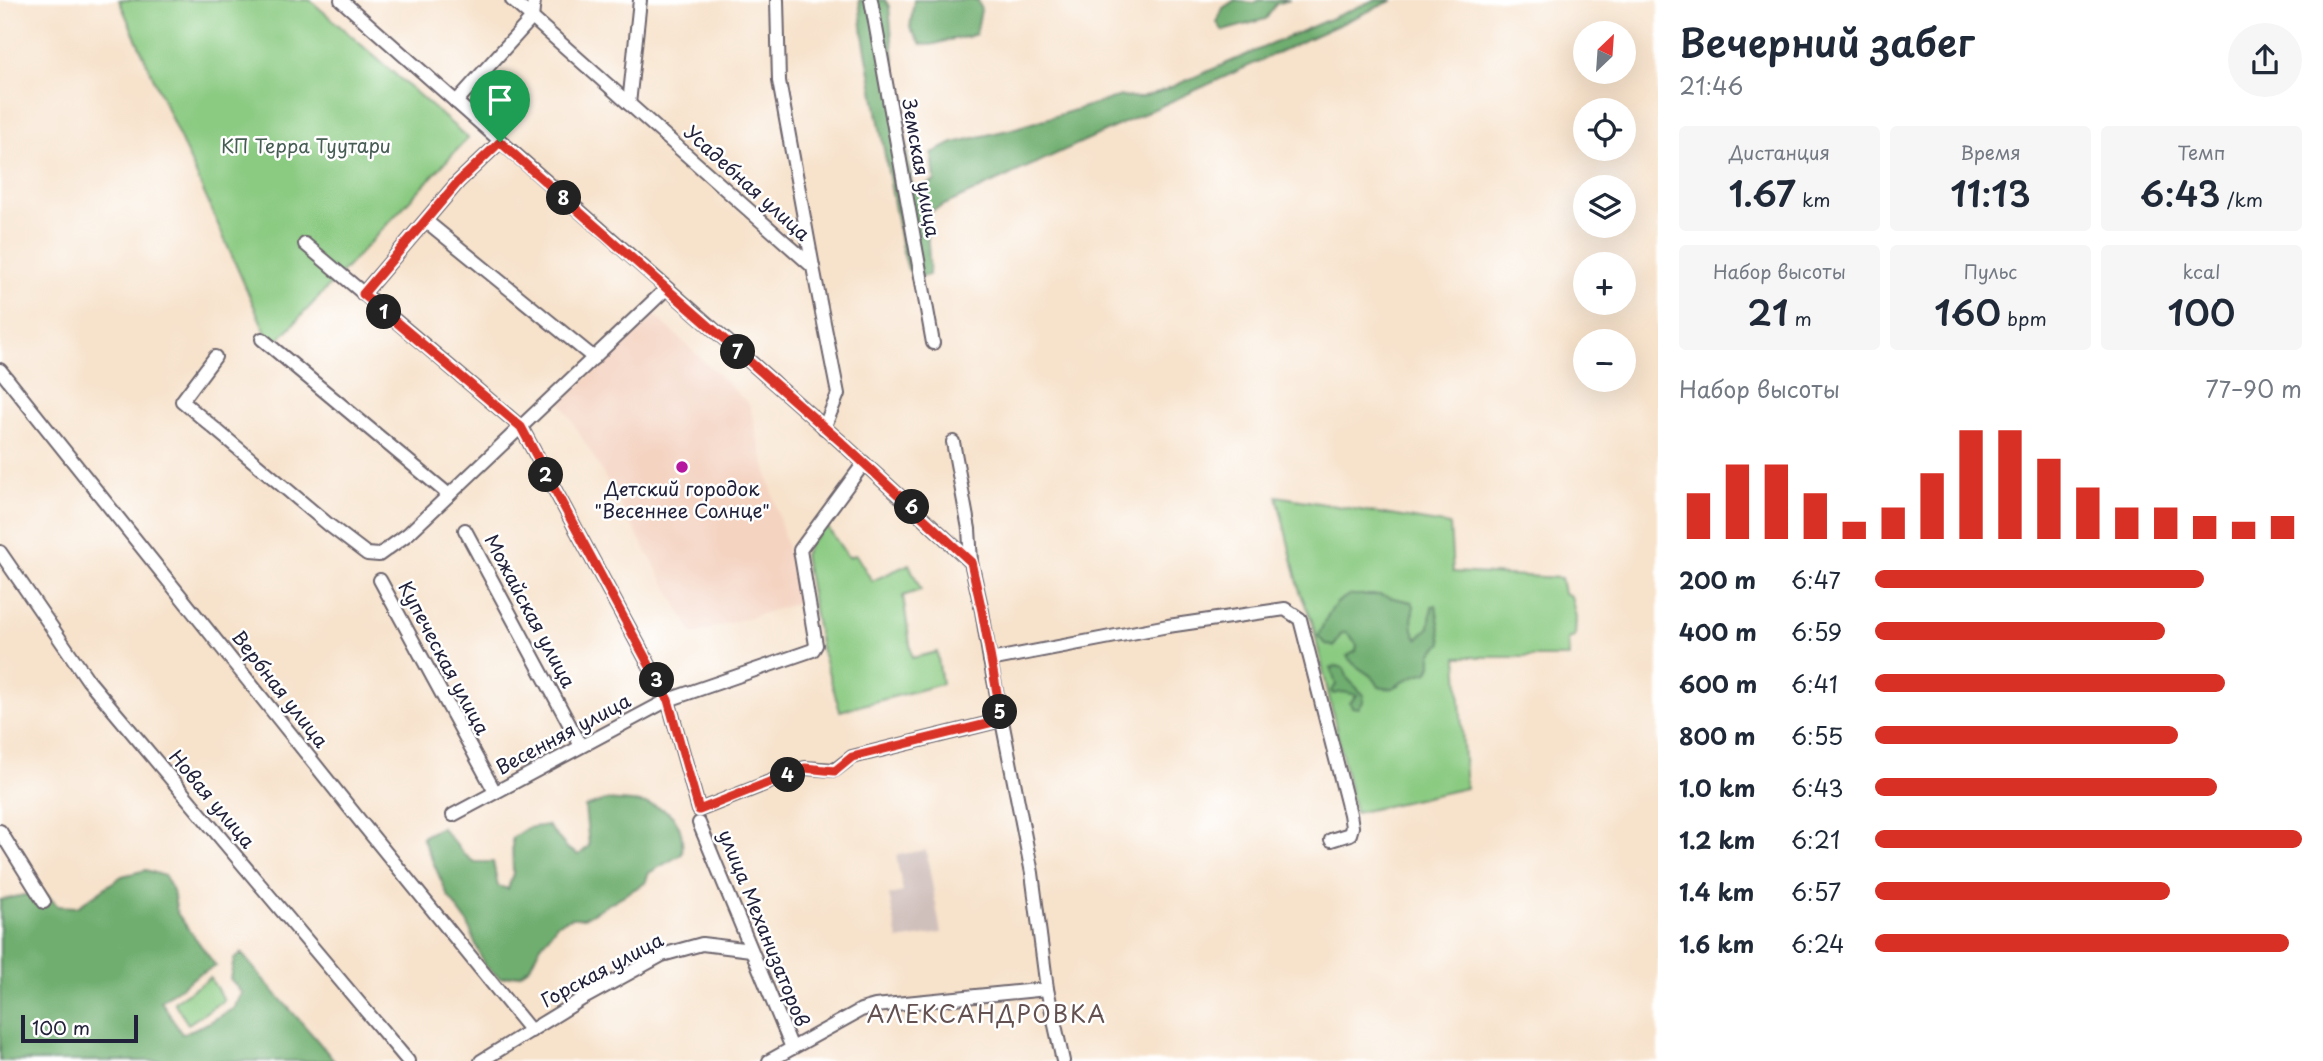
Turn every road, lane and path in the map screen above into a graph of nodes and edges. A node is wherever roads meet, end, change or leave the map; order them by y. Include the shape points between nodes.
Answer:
1 (341, 0) edge
2 (512, 0) edge
3 (534, 0) edge
4 (640, 0) edge
5 (777, 0) edge
6 (871, 0) edge
7 (532, 18) junction
8 (456, 102) junction
9 (629, 104) junction
10 (500, 142) junction
11 (426, 221) junction
12 (305, 244) dead end
13 (813, 267) junction
14 (666, 289) junction
15 (363, 294) junction
16 (262, 339) dead end
17 (933, 343) dead end
18 (215, 357) dead end
19 (594, 358) junction
20 (0, 370) edge
21 (521, 427) junction
22 (824, 428) junction
23 (953, 442) dead end
24 (864, 463) junction
25 (449, 495) junction
26 (464, 530) dead end
27 (0, 552) edge
28 (971, 562) junction
29 (380, 580) dead end
30 (990, 660) junction
31 (668, 700) junction
32 (1002, 720) junction
33 (581, 746) junction
34 (495, 792) junction
35 (453, 815) dead end
36 (699, 816) junction
37 (0, 831) edge
38 (1331, 840) dead end
39 (44, 902) dead end
40 (751, 950) junction
41 (1047, 989) junction
42 (531, 1031) junction
43 (792, 1048) junction
44 (408, 1061) edge
45 (481, 1061) edge
46 (769, 1061) edge
47 (1063, 1061) edge

1 - 8 street
2 - 7 street, Усадебная улица
3 - 7 street
4 - 9 street
5 - 13 street via 779,82
6 - 17 street, Земская улица
7 - 8 street
7 - 9 street, Усадебная улица
8 - 10 street
9 - 13 street, Усадебная улица
10 - 11 street
10 - 14 street
11 - 15 street
11 - 19 street
12 - 15 street
13 - 22 street, Усадебная улица via 838,394
14 - 19 street
14 - 22 street
15 - 21 street
16 - 25 street
18 - 25 street via 182,401 367,554 379,555
19 - 21 street
20 - 42 street, Вербная улица
21 - 25 street
21 - 31 street, улица Механизаторов
22 - 24 street
23 - 28 street via 970,529
24 - 28 street
24 - 31 street, Весенняя улица via 800,550 816,645 813,650
26 - 33 street, Можайская улица
27 - 44 street, Новая улица via 88,680
28 - 30 street
29 - 34 street, Купеческая улица
30 - 32 street
30 - 38 street via 1285,609 1300,619 1350,814 1350,834
31 - 33 street, Весенняя улица
31 - 36 street, улица Механизаторов
32 - 36 street via 852,757 835,771 805,768
32 - 41 street via 1032,873
33 - 34 street, Весенняя улица
34 - 35 street, Весенняя улица
36 - 40 street, улица Механизаторов
37 - 39 street
40 - 42 street, Горская улица via 702,944 663,955
40 - 43 street, улица Механизаторов
41 - 43 street, улица Механизаторов via 875,1006
41 - 47 street
42 - 45 street, Горская улица
43 - 46 street, улица Механизаторов

